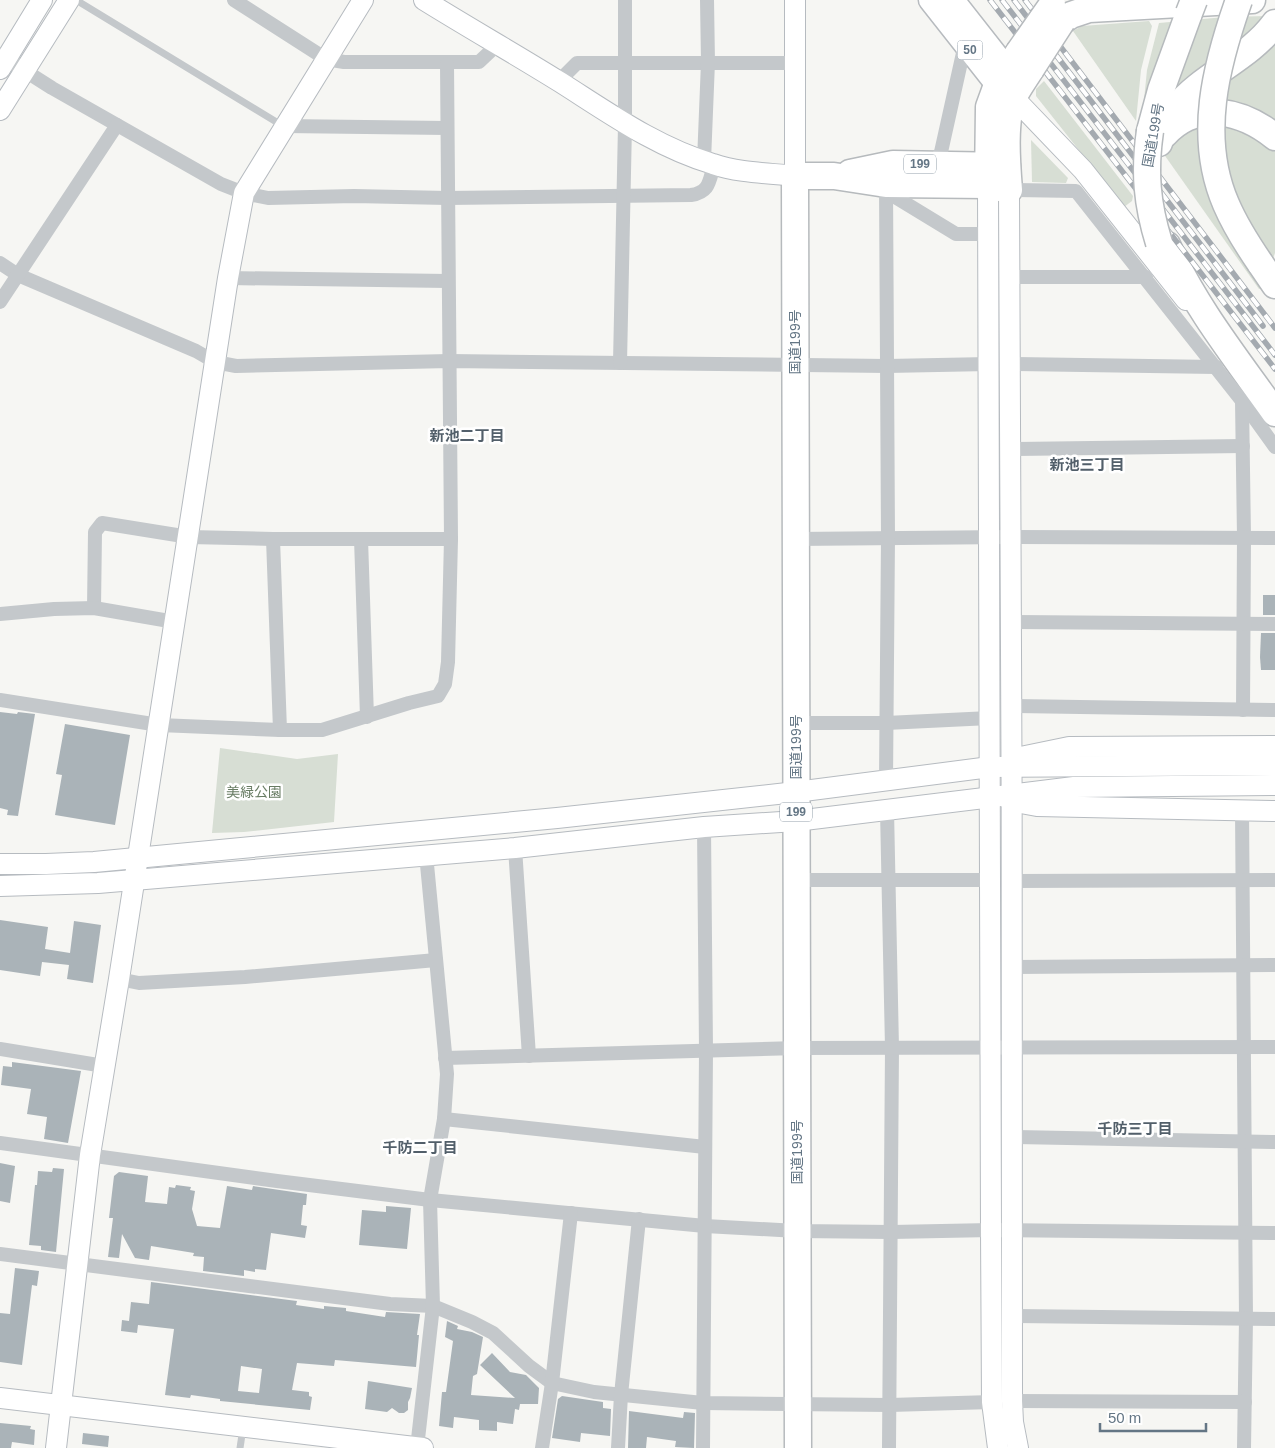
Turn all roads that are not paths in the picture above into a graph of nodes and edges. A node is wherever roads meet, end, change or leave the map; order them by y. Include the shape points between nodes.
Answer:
1 (42, 0) edge
2 (70, 0) edge
3 (76, 0) edge
4 (234, 0) edge
5 (363, 0) edge
6 (625, 0) edge
7 (707, 0) edge
8 (795, 0) edge
9 (930, 0) edge
10 (953, 0) edge
11 (1239, 0) edge
12 (1252, 0) edge
13 (435, 3) edge
14 (1191, 6) edge
15 (1056, 9) edge
16 (1275, 23) edge
17 (965, 44) junction
18 (497, 45) junction
19 (326, 59) junction
20 (2, 61) edge
21 (708, 62) junction
22 (625, 63) junction
23 (795, 63) junction
24 (447, 64) junction
25 (25, 71) junction
26 (1014, 75) junction
27 (559, 81) junction
28 (0, 110) edge
29 (117, 125) junction
30 (625, 125) junction
31 (284, 126) junction
32 (447, 128) junction
33 (1154, 137) junction
34 (1275, 137) edge
35 (709, 163) junction
36 (928, 164) junction
37 (795, 176) junction
38 (834, 176) junction
39 (998, 177) junction
40 (886, 188) junction
41 (244, 193) junction
42 (623, 196) junction
43 (447, 198) junction
44 (988, 234) junction
45 (1163, 244) junction
46 (1268, 261) edge
47 (0, 263) edge
48 (18, 275) junction
49 (1009, 277) junction
50 (1146, 277) junction
51 (228, 278) junction
52 (448, 281) junction
53 (1275, 285) edge
54 (0, 302) edge
55 (1198, 315) junction
56 (1222, 341) junction
57 (449, 361) junction
58 (215, 362) junction
59 (620, 363) junction
60 (989, 364) junction
61 (1010, 364) junction
62 (795, 366) junction
63 (887, 366) junction
64 (1216, 367) junction
65 (1242, 401) junction
66 (1275, 413) edge
67 (1243, 446) junction
68 (1275, 447) edge
69 (1010, 449) junction
70 (189, 537) junction
71 (888, 537) junction
72 (989, 537) junction
73 (1010, 537) junction
74 (1244, 537) junction
75 (1275, 538) edge
76 (273, 539) junction
77 (361, 539) junction
78 (450, 539) junction
79 (795, 539) junction
80 (94, 608) junction
81 (0, 614) edge
82 (175, 622) junction
83 (1010, 622) junction
84 (1243, 623) junction
85 (1275, 624) edge
86 (0, 700) edge
87 (1010, 706) junction
88 (1243, 710) junction
89 (1275, 710) edge
90 (367, 717) junction
91 (990, 718) junction
92 (796, 723) junction
93 (886, 723) junction
94 (158, 725) junction
95 (280, 730) junction
96 (1275, 746) edge
97 (1012, 763) junction
98 (1275, 765) edge
99 (990, 767) junction
100 (886, 781) junction
101 (1275, 785) edge
102 (796, 792) junction
103 (990, 796) junction
104 (1012, 798) junction
105 (887, 810) junction
106 (1242, 810) junction
107 (1275, 811) edge
108 (796, 821) junction
109 (704, 828) junction
110 (515, 848) junction
111 (426, 854) junction
112 (138, 858) junction
113 (0, 864) edge
114 (134, 880) junction
115 (796, 880) junction
116 (991, 880) junction
117 (1012, 880) junction
118 (1275, 880) edge
119 (888, 881) junction
120 (1243, 881) junction
121 (0, 886) edge
122 (436, 960) junction
123 (1244, 965) junction
124 (1275, 965) edge
125 (1012, 967) junction
126 (119, 979) junction
127 (1244, 1047) junction
128 (1275, 1047) edge
129 (797, 1048) junction
130 (892, 1048) junction
131 (991, 1048) junction
132 (1013, 1048) junction
133 (0, 1049) edge
134 (706, 1051) junction
135 (529, 1056) junction
136 (445, 1058) junction
137 (104, 1066) junction
138 (444, 1119) junction
139 (1012, 1137) junction
140 (1245, 1142) junction
141 (1275, 1142) edge
142 (0, 1144) edge
143 (705, 1147) junction
144 (90, 1155) junction
145 (430, 1200) junction
146 (571, 1213) junction
147 (639, 1219) junction
148 (705, 1226) junction
149 (991, 1230) junction
150 (1012, 1230) junction
151 (797, 1231) junction
152 (892, 1232) junction
153 (1246, 1233) junction
154 (1275, 1233) edge
155 (0, 1254) edge
156 (77, 1263) junction
157 (433, 1306) junction
158 (1013, 1316) junction
159 (1246, 1319) junction
160 (1275, 1319) edge
161 (552, 1383) junction
162 (621, 1395) junction
163 (0, 1398) edge
164 (992, 1402) junction
165 (1012, 1402) junction
166 (1245, 1402) junction
167 (704, 1403) junction
168 (797, 1403) junction
169 (890, 1405) junction
170 (61, 1406) junction
171 (243, 1428) junction
172 (56, 1448) edge
173 (240, 1448) edge
174 (417, 1448) edge
175 (422, 1448) edge
176 (542, 1448) edge
177 (618, 1448) edge
178 (703, 1448) edge
179 (798, 1448) edge
180 (889, 1448) edge
181 (998, 1448) edge
182 (1018, 1448) edge
183 (1244, 1448) edge

1 - 20 street
2 - 25 street
3 - 31 lane
4 - 19 street
5 - 19 street
6 - 22 street
7 - 21 street
8 - 23 street
9 - 17 main road, 50
10 - 26 main road, 50
11 - 46 highway, bridge via 1216,77 1211,128 1217,176 1225,202 1235,224
12 - 15 highway via 1089,10 1071,14
12 - 46 highway via 1228,84 1224,135 1233,188
13 - 18 street
14 - 33 highway, 国道199号 via 1161,90
15 - 26 highway, bridge
16 - 33 highway, 国道199号 via 1247,53 1186,98
17 - 26 main road, 50
17 - 36 street via 941,152
18 - 24 street via 479,62
18 - 27 street
19 - 24 street
19 - 31 street
20 - 25 street
21 - 22 street
21 - 23 street
21 - 35 street
22 - 27 street via 577,63
22 - 30 street
23 - 37 street
24 - 32 street
25 - 28 street
25 - 29 street
26 - 39 highway via 989,108
26 - 55 street via 1083,170
27 - 30 street
29 - 41 street via 221,184
29 - 48 street
30 - 35 street via 674,150
30 - 42 street
31 - 32 street
31 - 41 street
32 - 43 street
33 - 34 highway, 国道199号 via 1177,123 1216,112 1243,117
33 - 45 highway, 国道199号 via 1155,189
35 - 37 street via 751,172
35 - 42 street via 708,186 701,193
36 - 38 highway, 199 via 893,164
36 - 39 highway, 199
37 - 38 highway, 199
37 - 62 highway, 国道199号 / 199
38 - 40 highway, 199
39 - 40 highway, 199
39 - 44 street
39 - 49 street
39 - 50 street via 1076,191
40 - 44 street via 956,234
40 - 63 street
41 - 43 street via 268,198
41 - 51 street
42 - 43 street
42 - 59 street
43 - 52 street
44 - 60 street
45 - 55 highway, 国道199号 via 1171,271
45 - 56 highway, 国道199号
46 - 53 highway
47 - 48 street
48 - 54 street
48 - 58 street
49 - 50 street
49 - 61 street
50 - 64 street
51 - 52 street
51 - 58 street
52 - 57 street
55 - 56 highway, 国道199号
56 - 66 highway, 国道199号
57 - 58 street via 236,366
57 - 59 street
57 - 78 street
58 - 70 street
59 - 62 street
60 - 63 street
60 - 72 street
61 - 64 street
61 - 69 street
62 - 63 street
62 - 79 highway, 国道199号 / 199
63 - 71 street
64 - 65 street
65 - 67 street
65 - 68 street
67 - 69 street
67 - 74 street
69 - 73 street
70 - 76 street
70 - 80 street via 102,523 95,532
70 - 82 street
71 - 72 street
71 - 79 street
71 - 93 street
72 - 73 street
72 - 91 street
73 - 74 street
73 - 83 street
74 - 75 street
74 - 84 street
76 - 77 street
76 - 95 street
77 - 78 street
77 - 90 street
78 - 90 street via 445,684 438,696
79 - 92 highway, 国道199号 / 199
80 - 81 street
80 - 82 street
82 - 94 street
83 - 84 street
83 - 87 street
84 - 85 street
84 - 88 street
86 - 94 street
87 - 88 street
87 - 97 street
88 - 89 street
90 - 95 street via 322,730
91 - 93 street
91 - 99 street
92 - 93 street
92 - 102 highway, 国道199号 / 199
93 - 100 street
94 - 95 street
94 - 112 street
96 - 97 street via 1069,747 1045,751
97 - 98 street
97 - 99 street
97 - 104 street
99 - 100 street
99 - 103 street
100 - 102 street
101 - 104 street via 1074,787
102 - 108 highway, 国道199号 / 199
102 - 112 street
103 - 104 street
103 - 105 street
103 - 116 street
104 - 106 street via 1037,806
104 - 117 street
105 - 108 street
105 - 119 street
106 - 107 street
106 - 120 street
108 - 109 street
108 - 115 highway, 国道199号 / 199
109 - 110 street
109 - 134 street
110 - 111 street
110 - 135 street
111 - 114 street
111 - 122 street
112 - 113 street
112 - 114 street
114 - 121 street
114 - 126 street
115 - 119 street
115 - 129 highway, 国道199号 / 199
116 - 119 street
116 - 131 street
117 - 120 street
117 - 125 street
118 - 120 street
119 - 130 street
120 - 123 street
122 - 126 street via 245,977 138,983
122 - 136 street
123 - 124 street
123 - 125 street
123 - 127 street
125 - 132 street
126 - 137 street
127 - 128 street
127 - 132 street
127 - 140 street
129 - 130 street
129 - 134 street
129 - 151 highway, 国道199号 / 199
130 - 131 street
130 - 152 street
131 - 132 street
131 - 149 street
132 - 139 street
133 - 137 street
134 - 135 street
134 - 143 street
135 - 136 street
136 - 138 street
137 - 144 street
138 - 143 street
138 - 145 street
139 - 140 street
139 - 150 street
140 - 141 street
140 - 153 street
142 - 144 street
143 - 148 street
144 - 145 street
144 - 156 street
145 - 146 street
145 - 157 street
146 - 147 street
146 - 161 street
147 - 148 street
147 - 162 street
148 - 151 street
148 - 167 street
149 - 150 street
149 - 152 street
149 - 164 street
150 - 153 street
150 - 158 street
151 - 152 street
151 - 168 highway, 国道199号 / 199
152 - 169 street
153 - 154 street
153 - 159 street
155 - 156 street
156 - 157 street via 390,1304
156 - 170 street
157 - 161 street via 493,1333
157 - 174 street
158 - 159 street
158 - 165 street
159 - 160 street
159 - 166 street
161 - 162 street
161 - 176 street
162 - 167 street
162 - 177 street
163 - 170 street
164 - 169 street
164 - 181 street
165 - 166 street
165 - 182 street
166 - 183 street
167 - 168 street
167 - 178 street
168 - 169 street
168 - 179 highway, 国道199号 / 199
169 - 180 street
170 - 171 street
170 - 172 street
171 - 173 lane
171 - 174 street
174 - 175 street

